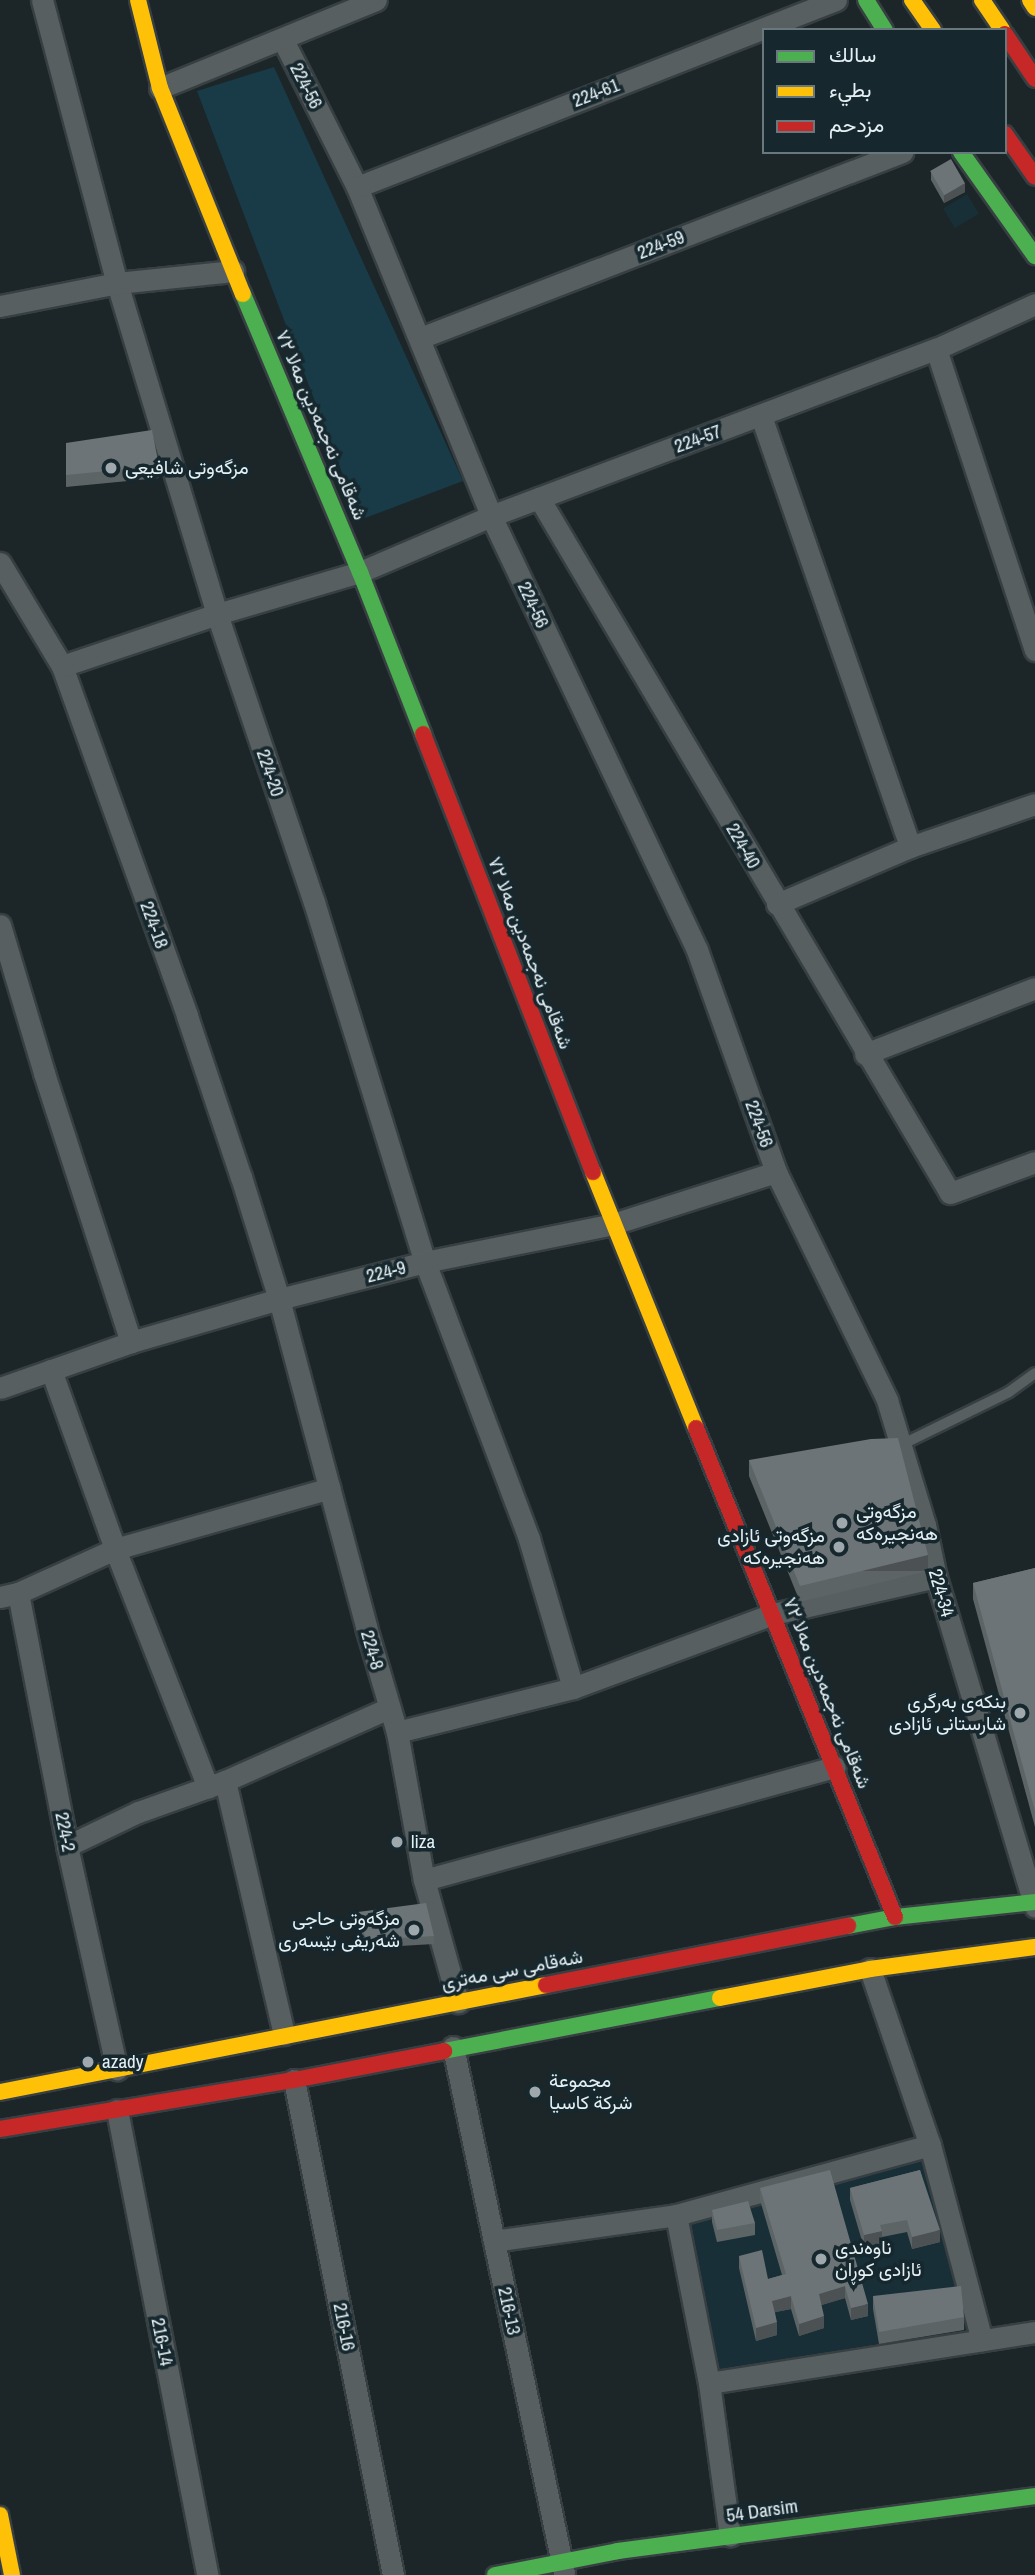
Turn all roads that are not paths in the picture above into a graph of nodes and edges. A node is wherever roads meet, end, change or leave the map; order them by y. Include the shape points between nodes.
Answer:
1 (41, 0) edge
2 (138, 0) edge
3 (376, 0) edge
4 (835, 0) edge
5 (866, 0) edge
6 (912, 0) edge
7 (982, 0) edge
8 (1030, 0) edge
9 (354, 4) edge
10 (1035, 8) edge
11 (763, 28) edge
12 (883, 28) edge
13 (932, 28) edge
14 (1001, 28) edge
15 (762, 29) edge
16 (1007, 37) edge
17 (283, 40) junction
18 (1035, 79) edge
19 (160, 88) junction
20 (1007, 137) edge
21 (897, 154) edge
22 (962, 154) edge
23 (1035, 177) edge
24 (357, 187) junction
25 (1035, 256) edge
26 (233, 271) junction
27 (117, 283) junction
28 (1035, 304) edge
29 (0, 306) edge
30 (420, 338) junction
31 (936, 349) junction
32 (761, 416) junction
33 (539, 498) junction
34 (491, 516) junction
35 (0, 564) edge
36 (360, 572) junction
37 (217, 614) junction
38 (1035, 650) edge
39 (62, 666) junction
40 (1035, 804) edge
41 (910, 847) junction
42 (777, 904) junction
43 (0, 925) edge
44 (1035, 988) edge
45 (865, 1054) junction
46 (1035, 1162) edge
47 (776, 1172) junction
48 (613, 1224) junction
49 (425, 1262) junction
50 (279, 1299) junction
51 (131, 1342) junction
52 (51, 1370) junction
53 (1035, 1373) edge
54 (0, 1388) edge
55 (901, 1445) junction
56 (330, 1488) junction
57 (115, 1549) junction
58 (936, 1577) junction
59 (9, 1595) edge
60 (773, 1614) junction
61 (573, 1688) junction
62 (389, 1708) junction
63 (397, 1732) junction
64 (835, 1767) junction
65 (217, 1785) junction
66 (67, 1846) junction
67 (424, 1880) junction
68 (1035, 1904) edge
69 (895, 1917) junction
70 (1035, 1947) edge
71 (870, 1969) junction
72 (458, 2001) junction
73 (284, 2034) junction
74 (453, 2047) junction
75 (117, 2069) junction
76 (295, 2080) junction
77 (0, 2092) edge
78 (117, 2110) junction
79 (0, 2129) edge
80 (930, 2145) junction
81 (676, 2215) junction
82 (494, 2241) junction
83 (1035, 2332) edge
84 (982, 2340) junction
85 (709, 2384) junction
86 (1034, 2499) edge
87 (0, 2515) edge
88 (730, 2536) junction
89 (563, 2568) edge
90 (12, 2575) edge
91 (207, 2575) edge
92 (393, 2575) edge
93 (495, 2575) edge

1 - 27 street, 224-20
2 - 19 main road, شەقامی نەجمەدین مەلا ٧٢
3 - 9 street
4 - 11 street, 224-61
5 - 12 main road
6 - 13 main road
7 - 14 main road
8 - 10 main road
9 - 17 street
15 - 24 street, 224-61
16 - 18 main road
17 - 19 street
17 - 24 street, 224-56
19 - 26 main road, شەقامی نەجمەدین مەلا ٧٢
20 - 23 main road
21 - 30 street, 224-59
22 - 25 main road
24 - 30 street, 224-56
26 - 27 street
26 - 36 main road, شەقامی نەجمەدین مەلا ٧٢
27 - 29 street
27 - 37 street, 224-20
28 - 31 street, 224-57
30 - 34 street, 224-56
31 - 32 street, 224-57
31 - 38 street
32 - 33 street, 224-57
32 - 41 street
33 - 34 street, 224-57
33 - 42 street, 224-40
34 - 36 street, 224-57
34 - 47 street, 224-56 via 697,950
35 - 39 street, 224-18
36 - 37 street, 224-57
36 - 48 main road, شەقامی نەجمەدین مەلا ٧٢
37 - 39 street, 224-57
37 - 49 street, 224-20 via 314,902
39 - 50 street, 224-18 via 187,1016
40 - 41 street
41 - 42 street
42 - 45 street, 224-40
43 - 51 street
44 - 45 street
45 - 46 street, 224-40 via 950,1193
47 - 48 street, 224-9
47 - 55 street, 224-34 via 887,1400
48 - 49 street, 224-9
48 - 60 main road, شەقامی نەجمەدین مەلا ٧٢
49 - 50 street, 224-9
49 - 61 street, 224-20 via 529,1539
50 - 51 street, 224-9
50 - 56 street, 224-8
51 - 52 street, 224-9
52 - 54 street, 224-9
52 - 57 street
53 - 55 lane via 1009,1392
55 - 58 street, 224-34
56 - 57 street
56 - 62 street, 224-8
57 - 59 street
57 - 65 street
58 - 60 street
58 - 68 street, 224-34
59 - 66 street, 224-2
60 - 61 street
60 - 64 main road, شەقامی نەجمەدین مەلا ٧٢
61 - 63 street
62 - 63 street, 224-8
62 - 65 street
63 - 67 street, 224-8
64 - 67 street
64 - 69 main road, شەقامی نەجمەدین مەلا ٧٢
65 - 66 street via 138,1812
65 - 73 street
66 - 75 street, 224-2
67 - 72 street, 224-8
68 - 69 main road, شەقامی سی مەتری
69 - 72 main road, شەقامی سی مەتری
70 - 71 main road
71 - 74 main road
71 - 80 street
72 - 73 main road, شەقامی سی مەتری
73 - 75 main road, شەقامی سی مەتری
74 - 76 main road
74 - 82 street, 216-13
75 - 77 main road, شەقامی سی مەتری
76 - 78 main road
76 - 92 street, 216-16
78 - 79 main road
78 - 91 street, 216-14
80 - 81 street
80 - 84 street
81 - 82 street
81 - 85 street
82 - 89 street, 216-13
83 - 84 street
84 - 85 street
85 - 88 street
86 - 88 main road, 54 Darsim
87 - 90 main road
88 - 89 main road, 54 Darsim
89 - 93 main road, 54 Darsim

